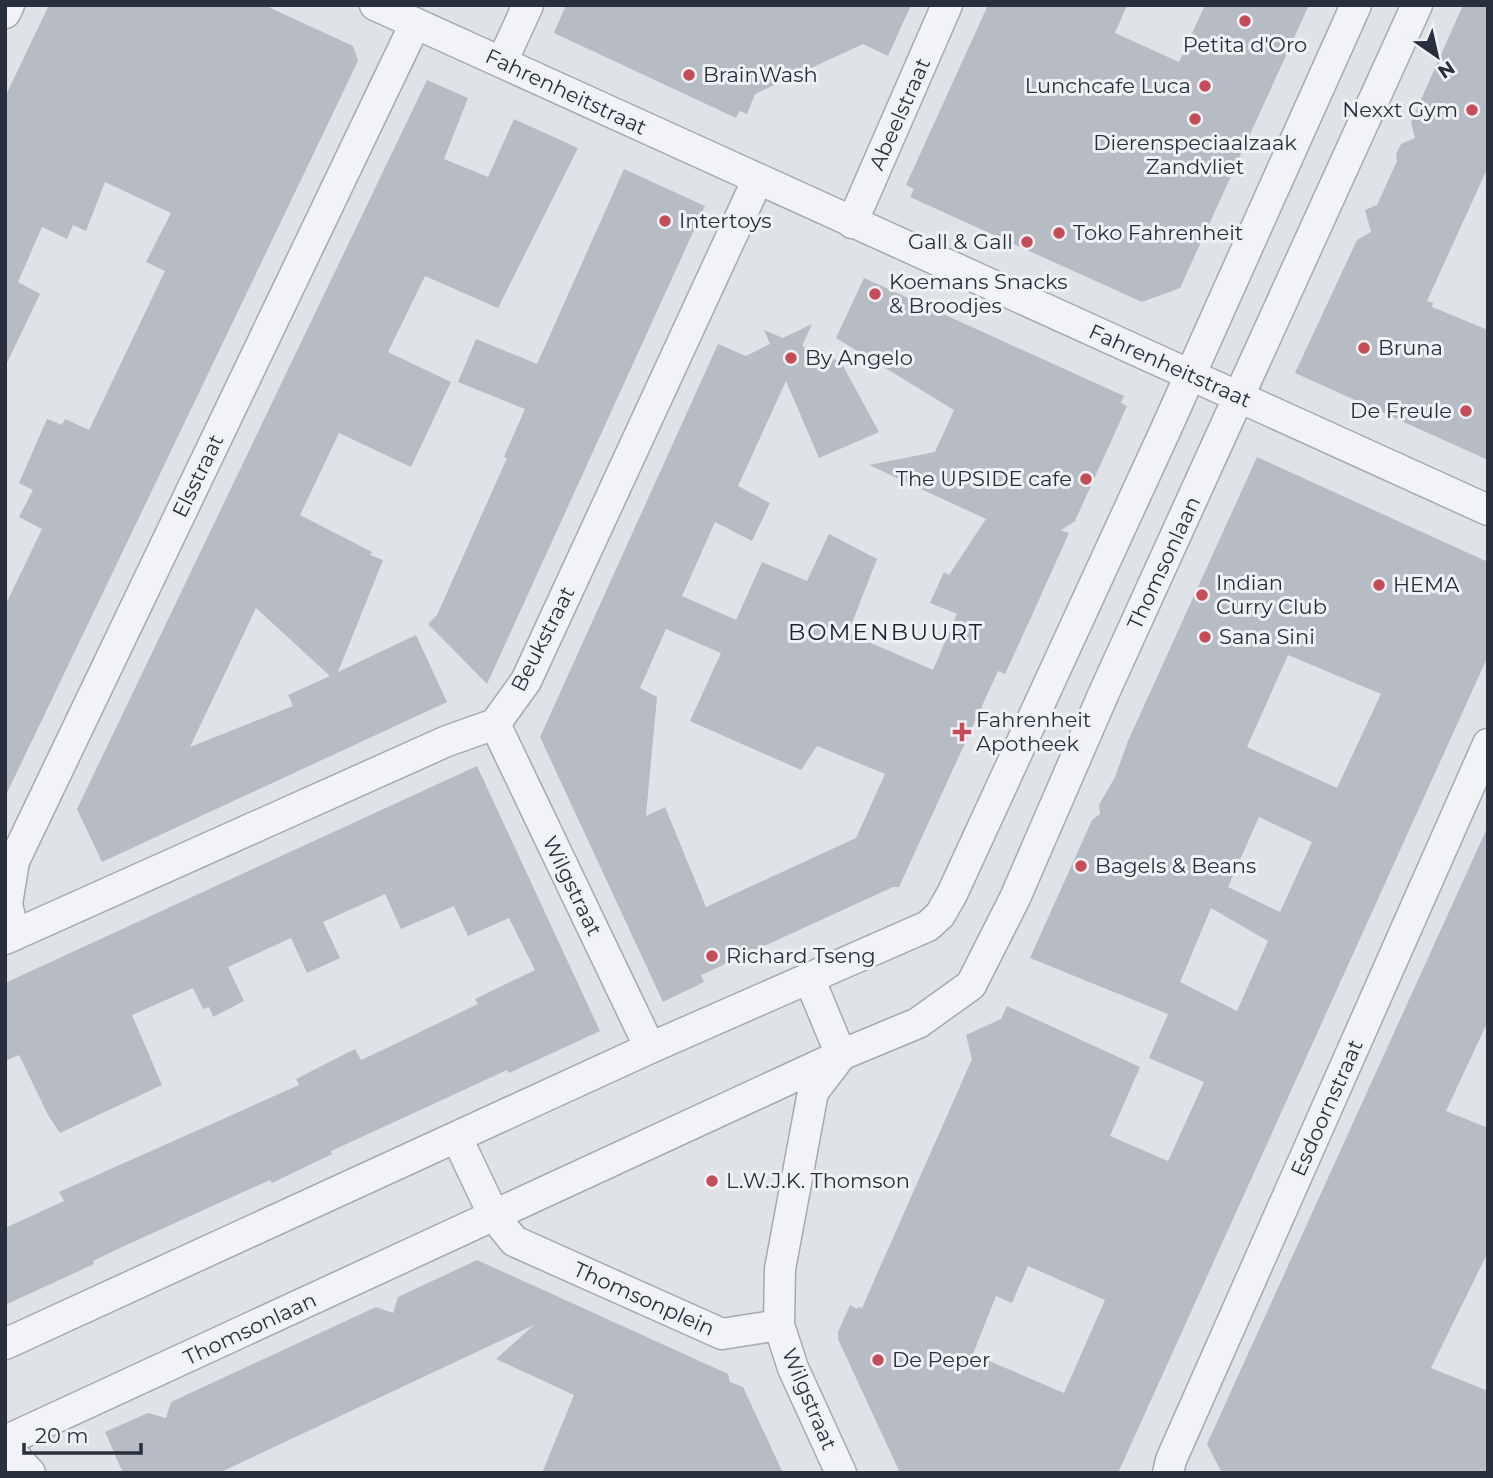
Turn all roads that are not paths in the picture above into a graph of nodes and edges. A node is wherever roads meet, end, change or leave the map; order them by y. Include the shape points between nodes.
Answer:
1 (9, 5) edge
2 (375, 5) edge
3 (528, 5) edge
4 (947, 5) edge
5 (1356, 5) edge
6 (1418, 5) edge
7 (5, 13) edge
8 (415, 24) junction
9 (502, 62) junction
10 (757, 181) junction
11 (852, 223) junction
12 (1190, 375) junction
13 (1240, 395) junction
14 (1488, 510) edge
15 (495, 724) junction
16 (1488, 744) edge
17 (10, 937) edge
18 (809, 978) junction
19 (650, 1048) junction
20 (841, 1055) junction
21 (457, 1138) junction
22 (494, 1216) junction
23 (779, 1325) junction
24 (5, 1344) edge
25 (5, 1441) edge
26 (5, 1446) edge
27 (30, 1473) edge
28 (841, 1473) edge
29 (1168, 1473) edge

1 - 7 street
2 - 8 street, Fahrenheitstraat
3 - 9 street
4 - 11 street, Abeelstraat
5 - 12 street
6 - 13 street, Thomsonlaan
8 - 9 street, Fahrenheitstraat
8 - 17 street, Elsstraat via 14,860 7,904
9 - 10 street, Fahrenheitstraat
10 - 11 street, Fahrenheitstraat
10 - 15 street, Beukstraat via 526,681
11 - 12 street, Fahrenheitstraat
12 - 13 street, Fahrenheitstraat
12 - 18 street via 940,915 928,926
13 - 14 street, Fahrenheitstraat
13 - 20 street, Thomsonlaan via 1015,898 971,985 918,1023
15 - 17 street via 447,741
15 - 19 street, Wilgstraat
16 - 29 street, Esdoornstraat
18 - 19 street
18 - 20 street
19 - 21 street
20 - 22 street
20 - 23 street via 813,1093 780,1269
21 - 22 street, Thomsonplein
21 - 24 street
22 - 23 street, Thomsonplein via 514,1241 722,1334
22 - 25 street, Thomsonlaan
23 - 28 street, Wilgstraat via 793,1368
26 - 27 street

